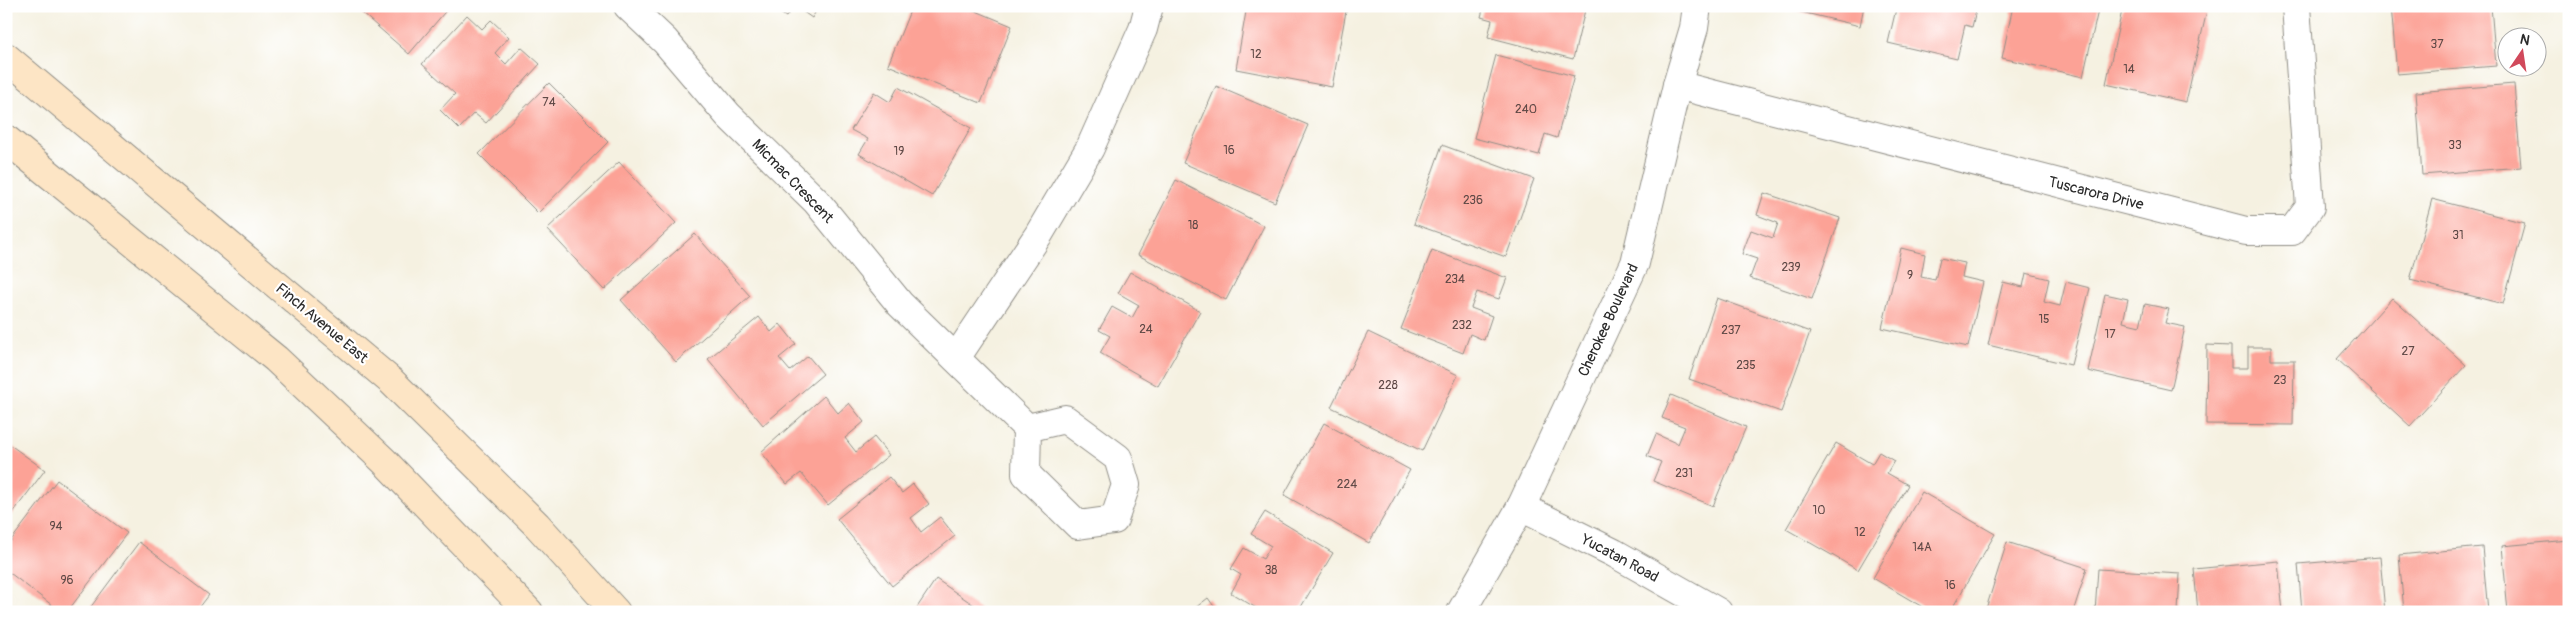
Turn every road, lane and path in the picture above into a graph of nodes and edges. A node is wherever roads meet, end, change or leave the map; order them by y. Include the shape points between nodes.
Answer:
1 (628, 6) edge
2 (1149, 6) edge
3 (1697, 6) edge
4 (2296, 6) edge
5 (6, 57) edge
6 (1677, 86) junction
7 (6, 139) edge
8 (956, 358) junction
9 (1027, 428) dead end
10 (1521, 507) junction
11 (529, 612) edge
12 (616, 612) edge
13 (1461, 612) edge
14 (1718, 612) edge

1 - 8 street, Micmac Crescent via 665,41 728,115 816,201 900,304
2 - 8 street via 1143,29 1090,148 1039,234
3 - 6 street, Cherokee Boulevard
4 - 6 street, Tuscarora Drive via 2310,207 2292,231 2246,231
5 - 12 main road, Finch Avenue East via 391,381 537,525
6 - 10 street, Cherokee Boulevard via 1635,263
7 - 11 main road via 276,359 384,462
8 - 9 street, Micmac Crescent
10 - 13 street, Cherokee Boulevard
10 - 14 street, Yucatan Road via 1614,553

